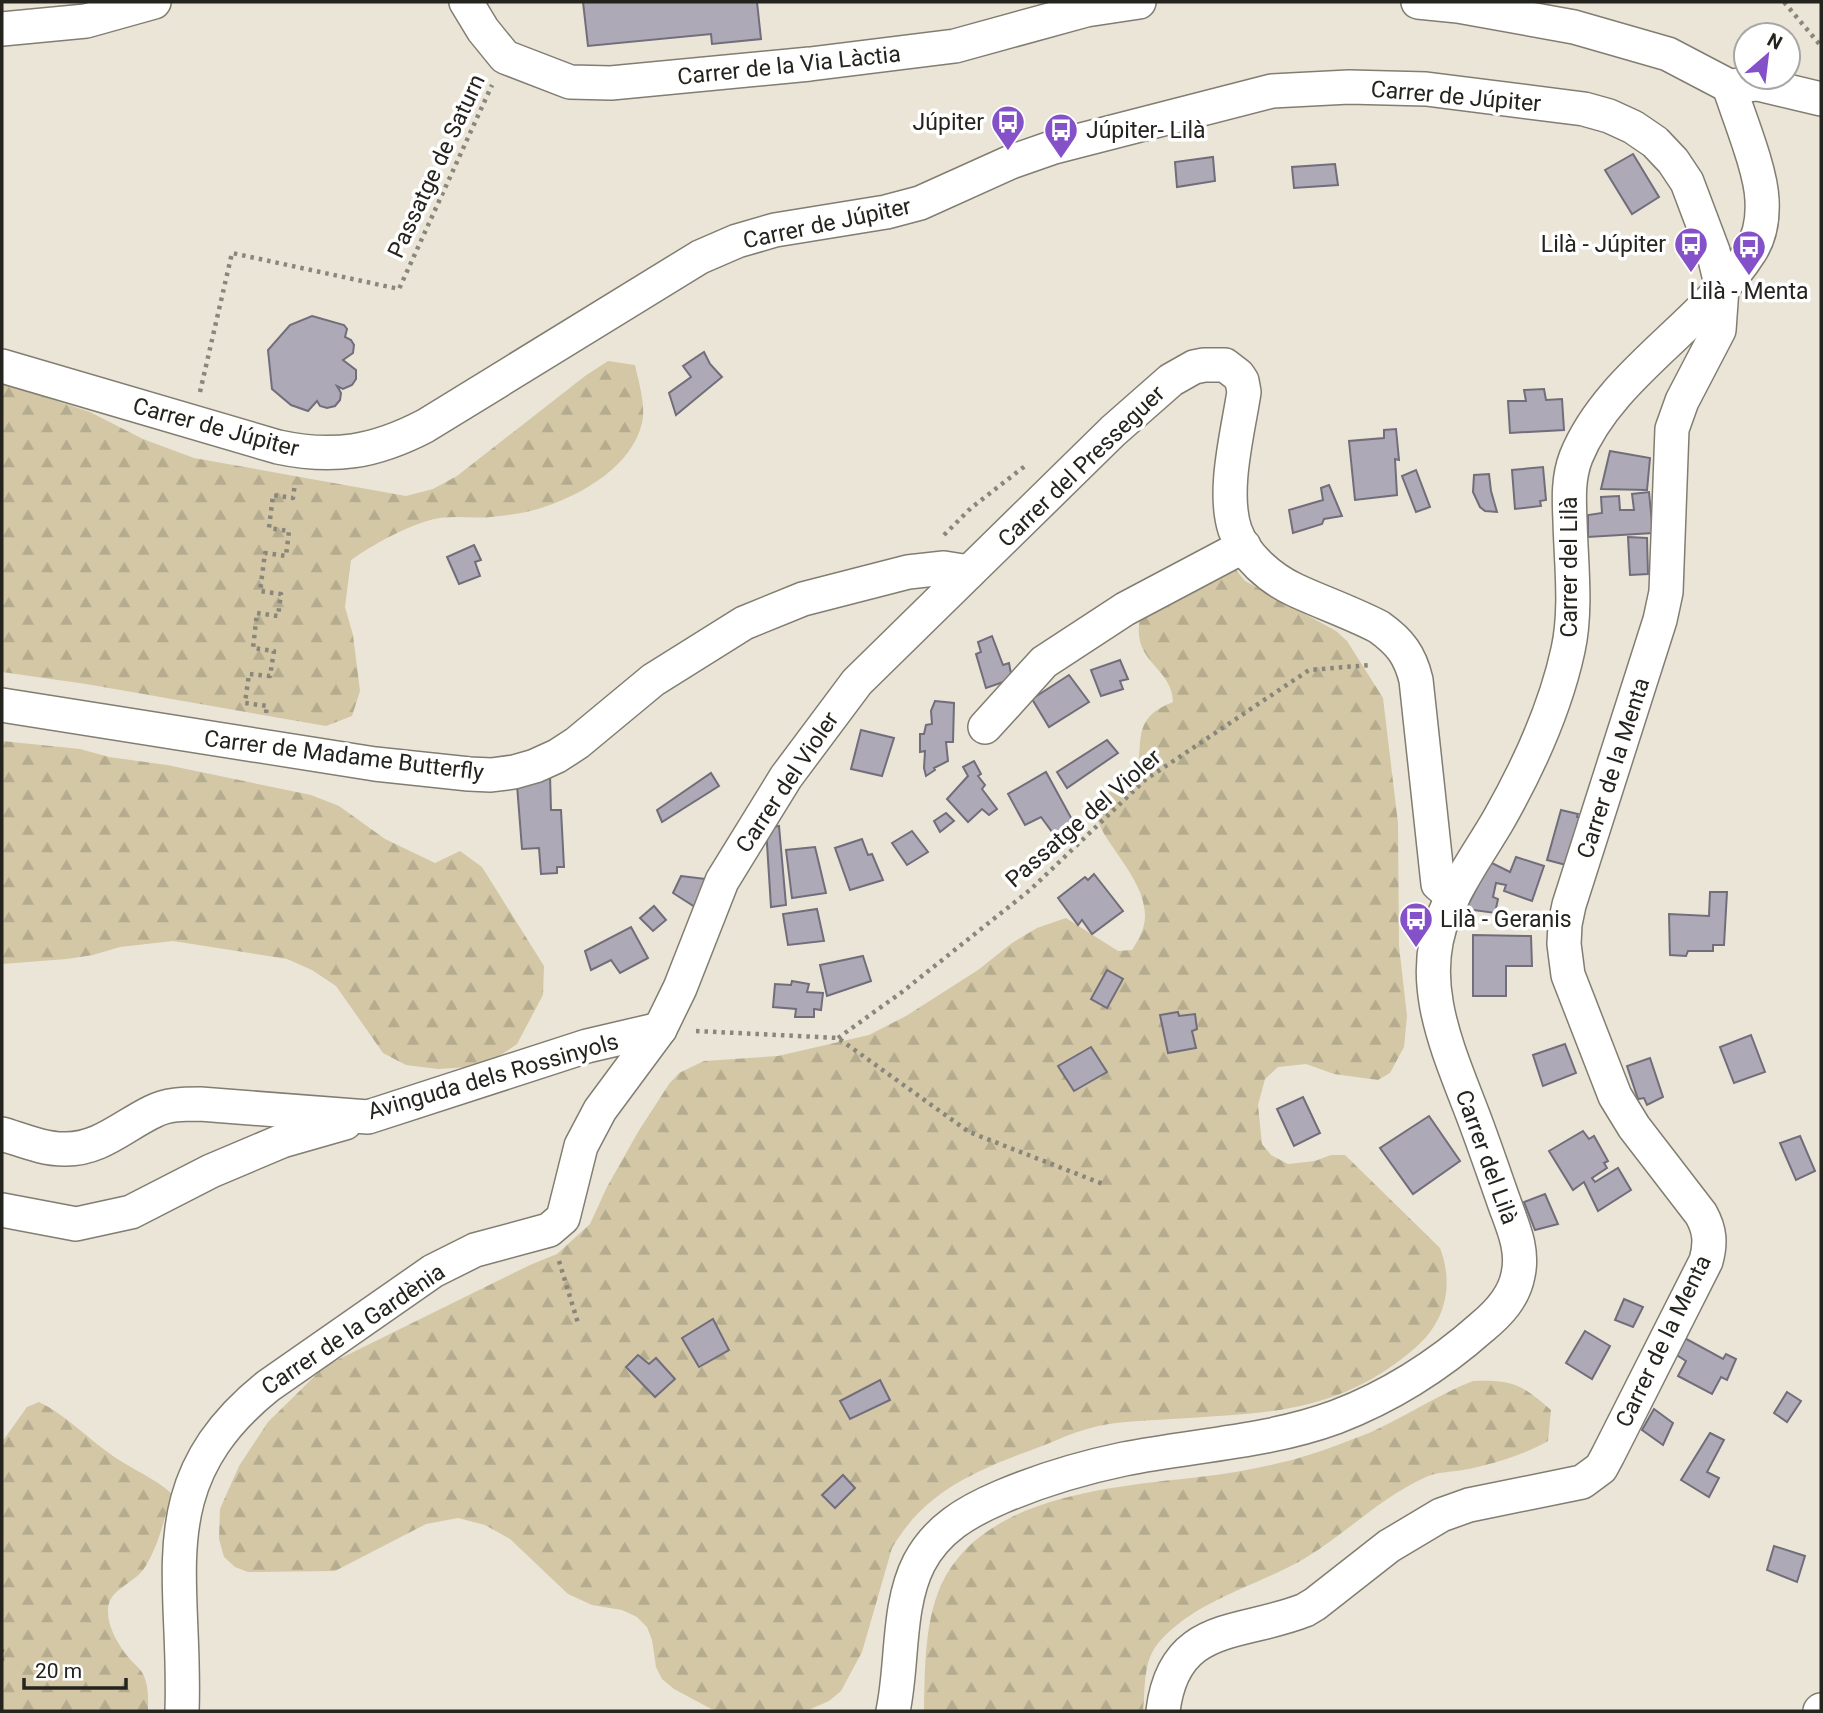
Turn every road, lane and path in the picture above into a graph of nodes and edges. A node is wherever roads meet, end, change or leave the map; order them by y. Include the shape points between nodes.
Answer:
1 (155, 2) edge
2 (466, 2) edge
3 (1139, 2) edge
4 (1418, 2) edge
5 (1784, 2) edge
6 (2, 29) edge
7 (1821, 46) edge
8 (505, 57) junction
9 (1729, 86) junction
10 (1821, 99) edge
11 (1722, 288) junction
12 (2, 366) edge
13 (192, 423) junction
14 (278, 447) junction
15 (1032, 461) dead end
16 (940, 539) dead end
17 (1244, 546) junction
18 (969, 572) junction
19 (1412, 662) junction
20 (2, 705) edge
21 (265, 716) dead end
22 (985, 727) dead end
23 (1453, 897) junction
24 (660, 1029) junction
25 (838, 1038) junction
26 (368, 1117) junction
27 (2, 1133) edge
28 (1104, 1184) dead end
29 (2, 1210) edge
30 (550, 1230) junction
31 (578, 1324) dead end
32 (2, 1649) edge
33 (2, 1662) edge
34 (182, 1711) edge
35 (893, 1711) edge
36 (1163, 1711) edge

1 - 6 street via 86,21
2 - 8 street, Carrer de la Via Làctia
3 - 8 street, Carrer de la Via Làctia via 1086,10 955,46 653,81 570,82
4 - 9 street via 1574,27 1668,54
5 - 7 path
8 - 13 path, Passatge de Saturn via 399,289 232,253
9 - 10 street via 1758,84
9 - 11 street, Carrer del Lilà via 1762,203 1759,234 1752,250
11 - 14 street, Carrer de Júpiter via 1688,182 1655,142 1609,116 1584,108 1426,89 1272,91 1054,147 920,203 775,229 737,241 700,257 400,439 346,453
11 - 23 street, Carrer del Lilà via 1598,416 1581,444 1569,480 1572,623 1565,664 1531,759
11 - 36 street, Carrer de la Menta via 1720,330 1672,429 1666,592 1660,620 1569,905 1564,944 1568,975 1615,1096 1707,1225 1706,1261 1601,1468 1591,1478 1441,1515 1389,1546 1304,1610 1211,1636 1181,1661
12 - 13 street, Carrer de Júpiter
13 - 14 street, Carrer de Júpiter
14 - 21 path via 277,467 297,470 293,498 273,495 269,528 289,531 286,556 265,553 260,591 281,593 278,616 257,613 253,648 274,651 270,676 249,674 245,703 267,706
15 - 16 path via 971,508
17 - 18 street, Carrer del Presseguer via 1235,530 1231,501 1242,381 1225,365 1204,365 1184,371 1113,430
17 - 19 street, Carrer del Presseguer via 1264,569 1293,589 1379,627
17 - 22 street via 1125,609 1044,662
18 - 20 street, Carrer de Madame Butterfly via 944,568 908,572 803,599 744,623 653,680 557,756 514,772 469,774 375,764
18 - 24 street, Carrer del Violer via 857,681 786,776 722,881
19 - 23 street via 1438,884
19 - 25 path, Passatge del Violer via 1309,670 1145,780 1030,890
23 - 35 street, Carrer del Lilà via 1433,956 1434,995 1443,1036 1517,1240 1520,1261 1511,1295 1446,1358 1397,1390 1333,1418 1270,1435 1125,1459 1044,1478 960,1516 927,1549 908,1590
24 - 25 path
24 - 26 street, Avinguda dels Rossinyols via 587,1046
24 - 30 street via 600,1110 581,1146 563,1218
25 - 28 path via 969,1132
26 - 27 street, Avinguda dels Rossinyols via 175,1104 152,1111 116,1135 65,1149
26 - 29 street via 271,1146 131,1212 76,1224
30 - 31 path
30 - 34 street, Carrer de la Gardènia via 475,1250 433,1271 268,1386 222,1429 192,1482 179,1541
32 - 33 path

